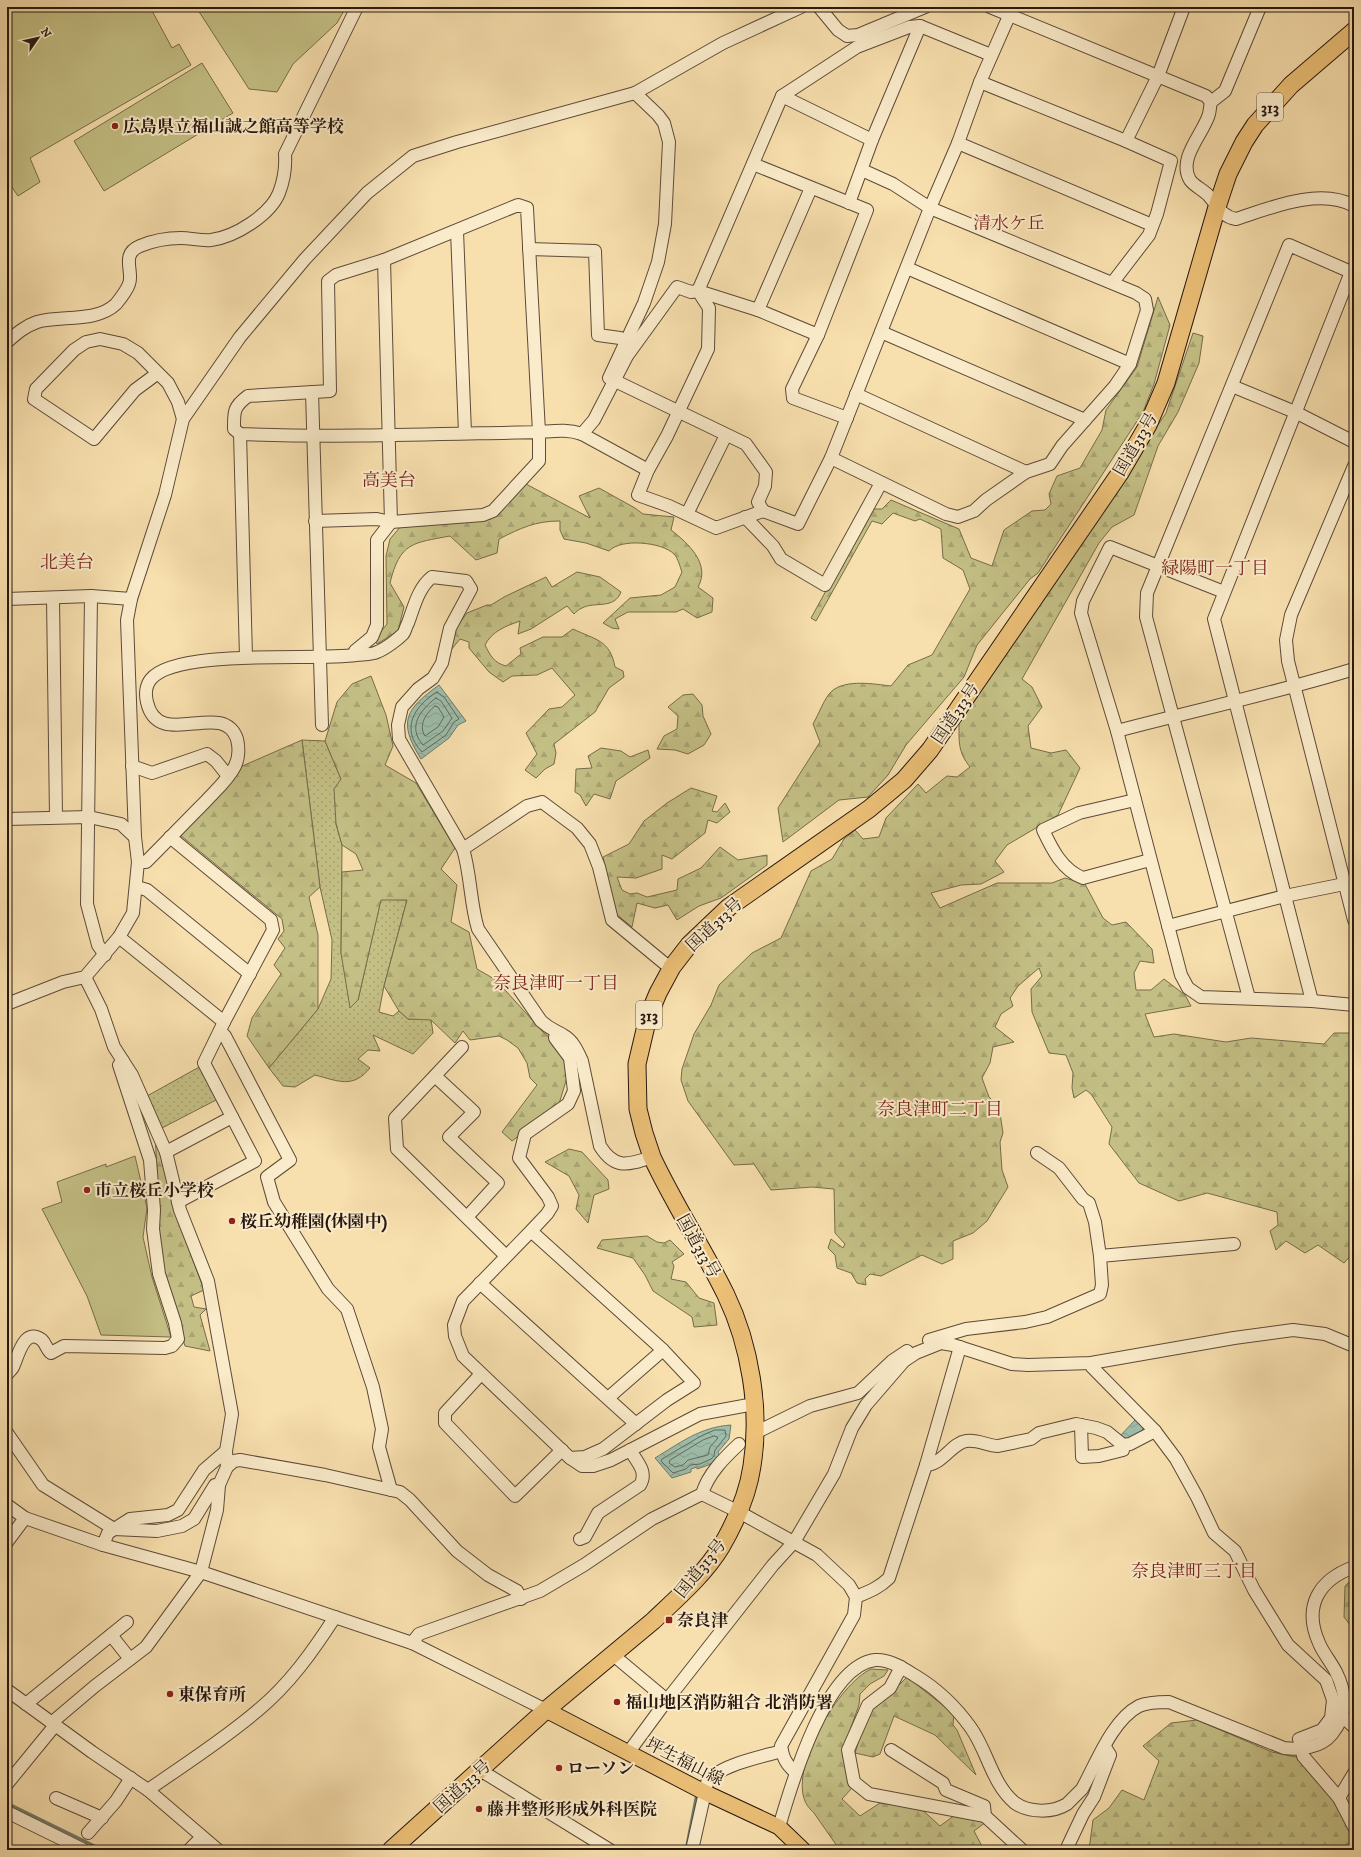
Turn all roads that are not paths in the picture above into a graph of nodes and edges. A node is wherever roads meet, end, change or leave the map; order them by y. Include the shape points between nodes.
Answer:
1 (357, 7) edge
2 (802, 7) edge
3 (819, 7) edge
4 (925, 7) edge
5 (990, 7) edge
6 (1184, 7) edge
7 (1260, 7) edge
8 (1011, 11) edge
9 (920, 26) junction
10 (1354, 31) edge
11 (991, 55) junction
12 (1158, 76) junction
13 (980, 82) junction
14 (635, 93) junction
15 (782, 96) junction
16 (1211, 102) junction
17 (872, 140) junction
18 (1126, 141) junction
19 (958, 143) junction
20 (753, 164) junction
21 (862, 170) junction
22 (811, 188) junction
23 (849, 203) junction
24 (1354, 206) edge
25 (1217, 207) junction
26 (930, 208) junction
27 (1152, 225) junction
28 (457, 231) junction
29 (529, 249) junction
30 (384, 260) junction
31 (907, 268) junction
32 (1113, 282) junction
33 (698, 290) junction
34 (758, 310) junction
35 (881, 332) junction
36 (818, 335) junction
37 (625, 341) junction
38 (7, 342) edge
39 (1130, 364) junction
40 (158, 373) junction
41 (614, 382) junction
42 (1232, 386) junction
43 (312, 392) junction
44 (856, 394) junction
45 (678, 412) junction
46 (1295, 412) junction
47 (847, 418) junction
48 (183, 419) junction
49 (1085, 420) junction
50 (539, 432) junction
51 (465, 433) junction
52 (240, 434) junction
53 (582, 434) junction
54 (389, 435) junction
55 (726, 435) junction
56 (313, 437) junction
57 (1354, 442) edge
58 (831, 458) junction
59 (1354, 466) edge
60 (648, 470) junction
61 (1026, 472) junction
62 (881, 483) junction
63 (763, 511) junction
64 (687, 514) junction
65 (745, 517) junction
66 (315, 521) junction
67 (391, 522) junction
68 (1158, 566) junction
69 (1224, 592) junction
70 (91, 596) junction
71 (53, 598) junction
72 (7, 599) edge
73 (131, 599) junction
74 (355, 655) junction
75 (246, 657) junction
76 (320, 657) junction
77 (1354, 669) edge
78 (1295, 687) junction
79 (1235, 700) junction
80 (1173, 717) junction
81 (322, 724) dead end
82 (1117, 731) junction
83 (132, 766) junction
84 (228, 776) junction
85 (1135, 800) junction
86 (56, 817) junction
87 (89, 817) junction
88 (7, 819) edge
89 (135, 837) junction
90 (170, 837) junction
91 (464, 849) junction
92 (1150, 860) junction
93 (138, 862) junction
94 (1350, 884) edge
95 (137, 887) junction
96 (1285, 896) junction
97 (1226, 911) junction
98 (1354, 920) edge
99 (1168, 926) junction
100 (119, 937) junction
101 (105, 955) junction
102 (672, 967) junction
103 (250, 974) junction
104 (85, 977) junction
105 (1249, 998) junction
106 (1312, 1001) junction
107 (7, 1004) edge
108 (1354, 1005) edge
109 (222, 1026) junction
110 (556, 1032) junction
111 (462, 1047) dead end
112 (123, 1061) junction
113 (435, 1076) junction
114 (232, 1117) junction
115 (166, 1152) junction
116 (1037, 1153) dead end
117 (652, 1157) junction
118 (255, 1161) junction
119 (267, 1177) junction
120 (178, 1202) junction
121 (467, 1217) junction
122 (531, 1231) junction
123 (1234, 1244) dead end
124 (506, 1256) junction
125 (1100, 1256) junction
126 (480, 1283) junction
127 (1354, 1346) edge
128 (960, 1347) junction
129 (663, 1350) junction
130 (1091, 1363) junction
131 (7, 1374) edge
132 (481, 1374) junction
133 (608, 1398) junction
134 (754, 1404) junction
135 (636, 1424) junction
136 (1081, 1425) junction
137 (762, 1430) dead end
138 (1156, 1431) junction
139 (7, 1433) edge
140 (739, 1444) dead end
141 (1123, 1445) junction
142 (630, 1450) junction
143 (226, 1451) junction
144 (566, 1454) junction
145 (926, 1465) junction
146 (226, 1467) junction
147 (219, 1485) junction
148 (391, 1490) junction
149 (702, 1494) junction
150 (7, 1505) edge
151 (738, 1512) junction
152 (25, 1518) junction
153 (114, 1529) junction
154 (580, 1539) dead end
155 (7, 1542) edge
156 (794, 1542) junction
157 (103, 1545) junction
158 (1354, 1567) edge
159 (201, 1572) junction
160 (856, 1597) junction
161 (521, 1599) junction
162 (335, 1617) junction
163 (127, 1622) dead end
164 (111, 1636) junction
165 (412, 1643) junction
166 (612, 1654) junction
167 (130, 1659) junction
168 (901, 1667) junction
169 (7, 1690) edge
170 (667, 1700) junction
171 (26, 1704) junction
172 (546, 1710) junction
173 (1342, 1716) junction
174 (55, 1725) junction
175 (1354, 1727) edge
176 (1105, 1747) junction
177 (1301, 1749) junction
178 (892, 1750) dead end
179 (782, 1751) junction
180 (628, 1753) junction
181 (480, 1770) junction
182 (795, 1772) junction
183 (1354, 1773) edge
184 (129, 1782) junction
185 (7, 1784) edge
186 (148, 1790) junction
187 (704, 1792) junction
188 (56, 1798) dead end
189 (1339, 1798) junction
190 (7, 1812) edge
191 (985, 1816) junction
192 (102, 1818) junction
193 (779, 1827) junction
194 (1354, 1827) edge
195 (88, 1833) dead end
196 (202, 1837) junction
197 (84, 1850) edge
198 (189, 1850) edge
199 (218, 1850) edge
200 (391, 1850) edge
201 (610, 1850) edge
202 (692, 1850) edge
203 (803, 1850) edge
204 (1022, 1850) edge
205 (1066, 1850) edge

1 - 38 street via 285,154 284,177 279,194 266,211 242,229 223,237 211,240 167,239 139,246 133,250 128,264 130,283 116,303 107,310 87,316 37,322 23,328
2 - 14 street via 723,43
3 - 4 street via 838,30 847,36 858,35
5 - 8 street
6 - 12 street
7 - 16 street via 1225,91
8 - 11 street
8 - 12 street
9 - 11 street
9 - 15 street via 909,27 857,47
9 - 17 street
10 - 25 highway, 国道313号 / 313 via 1291,84 1255,125 1228,174
11 - 13 street
12 - 16 street via 1206,96
12 - 18 street
13 - 18 street
13 - 19 street
14 - 37 street via 658,115 664,124 669,142 665,224 658,262 644,303
14 - 48 street via 413,156 367,192 305,259 240,337
15 - 17 street
15 - 20 street
16 - 25 street via 1209,115 1189,155 1187,168 1190,180 1208,194
17 - 21 street
18 - 27 street via 1171,161
19 - 26 street
19 - 27 street
20 - 22 street
20 - 33 street
21 - 23 street
21 - 26 street via 893,184
22 - 23 street
22 - 34 street
23 - 36 street via 867,210
24 - 25 street via 1344,200 1292,200 1236,219 1229,218
25 - 102 highway, 国道313号 / 313 via 1173,363 1148,425 1120,473 930,750 904,780 881,800 729,906 689,945
26 - 31 street
26 - 32 street
27 - 32 street via 1149,235
28 - 29 street via 518,205 527,208
28 - 30 street
28 - 51 street
29 - 37 street via 595,250 598,335
29 - 50 street
30 - 43 street via 336,275 328,281 330,391
30 - 54 street
31 - 35 street
31 - 39 street
32 - 39 street via 1145,299 1148,310
33 - 34 street
33 - 41 street via 691,292 677,287 628,356
33 - 45 street via 709,308 708,349
34 - 36 street
35 - 44 street
35 - 49 street
36 - 47 street via 792,389 793,398
37 - 41 street via 609,378
39 - 49 street via 1115,386
40 - 40 street via 138,353 123,344 100,339 86,342 74,350 36,389 34,399 94,439 135,390
40 - 48 street via 168,383
41 - 45 street
41 - 53 street via 594,420
42 - 46 street
42 - 46 street via 1289,245 1351,272
42 - 68 street
43 - 52 street via 248,396 234,411 234,429
43 - 56 street
44 - 47 street
44 - 61 street
45 - 55 street
45 - 60 street
46 - 57 street
46 - 69 street
47 - 58 street
48 - 73 street via 165,495
49 - 61 street via 1050,464
50 - 51 street
50 - 53 street via 570,430
50 - 67 street via 539,461 493,511 483,515
51 - 54 street
52 - 56 street
52 - 75 street
53 - 60 street
54 - 56 street
54 - 67 street
55 - 63 street via 746,444 766,472 758,502
55 - 64 street
56 - 66 street
58 - 62 street
58 - 63 street via 798,524
59 - 78 street via 1291,615 1286,640
60 - 64 street via 638,495
61 - 62 street via 974,511 958,518
62 - 65 street via 825,585 781,559
63 - 65 street
64 - 65 street via 716,528
66 - 67 street via 377,519
66 - 76 street
67 - 74 street via 377,540 377,626 372,637 355,651
68 - 69 street
68 - 80 street via 1147,594 1146,616
68 - 82 street via 1110,547 1083,601 1081,613 1084,626
69 - 79 street via 1214,619
70 - 71 street
70 - 73 street
70 - 87 street
71 - 72 street
71 - 86 street
73 - 83 street via 127,620
74 - 76 street via 342,658
74 - 91 street via 376,653 403,634 424,583 432,577 466,581 471,589 450,628 442,662 434,678 418,689 402,707 398,725 399,739 406,755
75 - 76 street
75 - 84 street via 194,662 172,667 151,679 146,694 150,712 158,721 170,726 208,722 221,723 230,729 236,738 238,750 237,762
76 - 81 street
77 - 78 street
78 - 79 street
78 - 94 street
79 - 80 street
79 - 96 street
80 - 82 street
80 - 97 street
82 - 85 street
83 - 84 street via 152,773 207,754 216,760
83 - 89 street
84 - 90 street
85 - 92 street
85 - 92 street via 1079,813 1043,830 1057,856 1076,875 1083,878
86 - 87 street
86 - 88 street
87 - 89 street via 121,824
87 - 101 street via 87,904 98,945
89 - 93 street
90 - 93 street via 146,862
90 - 103 street via 271,920 273,930
91 - 102 street via 527,806 542,802 577,828 590,844 599,867 612,920
91 - 110 street via 473,915 478,929 541,1021
92 - 99 street
93 - 95 street
94 - 96 street
94 - 98 street
95 - 100 street via 133,913
95 - 103 street via 147,890
96 - 97 street
96 - 106 street
97 - 99 street
97 - 105 street
99 - 105 street via 1181,975 1188,988 1201,997
100 - 101 street
100 - 109 street
101 - 104 street
102 - 117 highway, 国道313号 / 313 via 648,1018 637,1064 638,1109
103 - 109 street
104 - 107 street via 63,982
104 - 112 street via 101,1009 114,1047
105 - 106 street
106 - 108 street
109 - 114 street via 204,1063
109 - 119 street via 290,1160
110 - 117 street via 564,1035 574,1045 582,1061 600,1146 608,1158 616,1163 623,1163
110 - 122 street via 555,1038 570,1058 574,1091 568,1104 525,1134 519,1158 552,1206
111 - 113 street
112 - 115 street via 132,1074
112 - 131 street via 119,1065 150,1160 153,1229 159,1274 178,1339 172,1346 165,1348 64,1346 51,1353 43,1340 34,1337 27,1339 20,1346 12,1368
113 - 121 street via 395,1118 397,1149
113 - 121 street via 474,1112 449,1137 498,1183
114 - 115 street
114 - 118 street
115 - 120 street
116 - 125 street via 1059,1168 1089,1203 1095,1222
117 - 134 highway, 国道313号 / 313 via 727,1296 740,1328 747,1355
118 - 119 street
118 - 120 street
119 - 148 street via 274,1202 328,1289 347,1309 373,1387 382,1429 379,1446
120 - 143 street via 208,1281 221,1347 232,1414
121 - 124 street
122 - 124 street
122 - 129 street
123 - 125 street
124 - 126 street
125 - 137 street via 1100,1294 1047,1317 966,1329 923,1342 892,1360 858,1393 810,1406
126 - 132 street via 463,1300 454,1325 455,1336 464,1356
126 - 133 street
127 - 130 street via 1325,1334 1293,1330
128 - 130 street via 1012,1364
128 - 145 street
128 - 156 street via 941,1344 928,1347 904,1361 866,1405 852,1428 834,1474
129 - 133 street
129 - 135 street via 694,1382
130 - 138 street via 1092,1367
132 - 144 street
132 - 144 street via 445,1414 445,1423 515,1496
133 - 135 street
134 - 142 street via 700,1414
134 - 151 highway, 国道313号 / 313 via 752,1466
135 - 144 street via 603,1449 585,1457
136 - 141 street via 1107,1432
136 - 141 street via 1082,1457 1123,1450
136 - 145 street via 1039,1433 1031,1439 998,1446 979,1441 965,1441 933,1464
138 - 141 street
138 - 177 street via 1198,1497 1214,1533 1235,1551 1254,1590 1288,1645 1326,1680 1333,1700 1331,1718 1322,1730 1300,1739
139 - 153 street via 43,1485
140 - 149 street via 706,1482
142 - 144 street via 593,1466 582,1466
142 - 154 street via 644,1473 644,1479 640,1485 598,1513 585,1536
143 - 146 street
143 - 153 street via 204,1470 178,1510 168,1515 130,1519
145 - 160 street via 889,1578 871,1591
146 - 147 street
146 - 148 street via 240,1460
147 - 153 street via 215,1485 194,1519 182,1526 157,1530
147 - 159 street via 217,1510
148 - 161 street via 400,1492 410,1500 457,1551 488,1575 517,1591
149 - 151 street
149 - 161 street via 652,1519 584,1565
150 - 152 street
151 - 156 street
151 - 166 highway, 国道313号 / 313 via 720,1548 696,1578 654,1621
152 - 155 street
152 - 157 street
153 - 157 street via 108,1533
156 - 160 street via 817,1555 849,1585
156 - 170 street
157 - 159 street
158 - 173 street via 1344,1571 1322,1588 1314,1601 1313,1610 1314,1629 1319,1643 1341,1684 1344,1699
159 - 162 street
159 - 167 street via 146,1647
160 - 179 street via 854,1615 781,1746
161 - 165 street via 419,1634
162 - 165 street
162 - 186 street via 295,1673 258,1711
163 - 164 street
164 - 167 street
164 - 171 street
165 - 172 street
166 - 170 street
166 - 172 highway, 国道313号 / 313
167 - 174 street via 56,1720
168 - 176 street via 927,1682 957,1710 971,1728 1005,1793 1016,1804 1026,1808 1041,1811 1056,1809 1066,1804 1082,1789
168 - 182 street via 875,1660 848,1675 835,1690 814,1726
168 - 191 street via 890,1688 868,1705 848,1750 854,1782 869,1794
169 - 171 street
170 - 180 street
171 - 174 street
172 - 180 main road, 坪生福山線
172 - 181 highway, 国道313号 / 313
173 - 175 street
173 - 177 street via 1330,1736 1320,1744
174 - 184 street
174 - 185 street
176 - 177 street via 1117,1726 1139,1706 1169,1702 1284,1748
176 - 205 street via 1110,1755 1099,1787 1082,1814
177 - 189 street
178 - 191 street via 943,1783 946,1790 984,1806
179 - 182 street via 782,1758
179 - 187 street via 718,1772 708,1779
180 - 187 main road, 坪生福山線
181 - 200 highway, 国道313号 / 313
181 - 201 street
182 - 193 street
183 - 189 street
184 - 186 street
184 - 192 street
186 - 196 street
187 - 193 main road, 坪生福山線
187 - 202 street
188 - 192 street
189 - 194 street
190 - 197 street
191 - 204 street
192 - 195 street
193 - 203 main road, 坪生福山線
196 - 198 street
196 - 199 street

